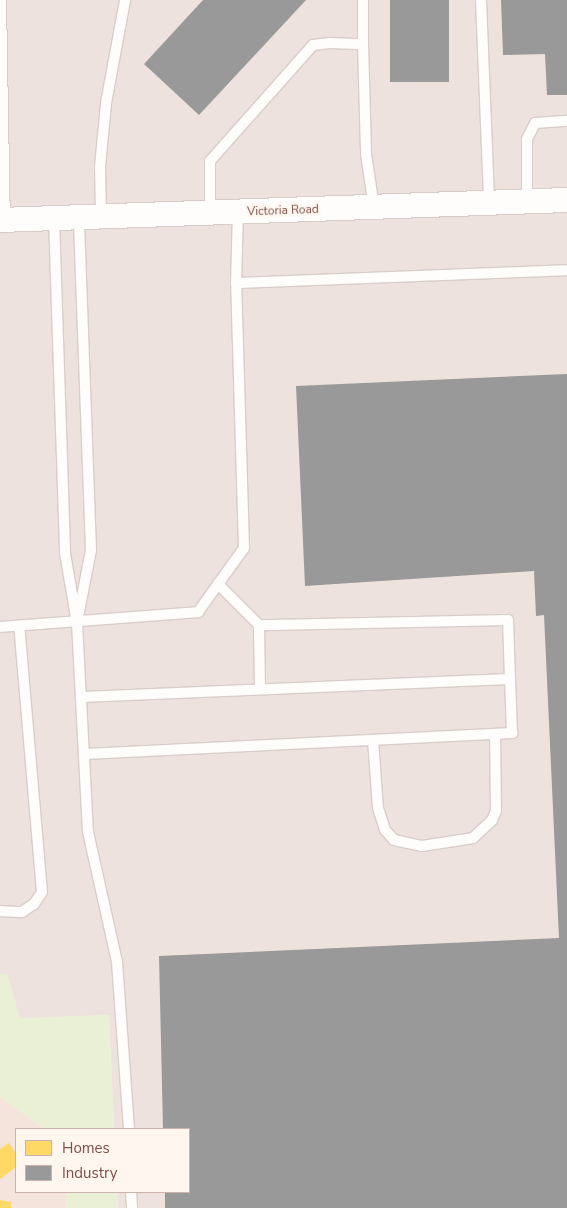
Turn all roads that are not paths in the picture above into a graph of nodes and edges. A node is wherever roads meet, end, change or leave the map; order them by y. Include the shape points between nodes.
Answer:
1 (1, 0) edge
2 (125, 0) edge
3 (363, 0) edge
4 (481, 0) edge
5 (363, 44) junction
6 (567, 120) edge
7 (567, 200) edge
8 (527, 202) junction
9 (489, 203) junction
10 (374, 207) junction
11 (238, 212) junction
12 (210, 213) junction
13 (90, 215) junction
14 (54, 216) junction
15 (2, 220) edge
16 (567, 270) edge
17 (236, 283) junction
18 (218, 584) junction
19 (77, 623) junction
20 (259, 625) junction
21 (18, 626) junction
22 (0, 627) edge
23 (510, 679) junction
24 (260, 689) junction
25 (81, 697) junction
26 (495, 734) junction
27 (373, 740) junction
28 (85, 754) junction
29 (0, 911) edge
30 (129, 1128) edge
31 (132, 1193) edge
32 (132, 1208) edge

1 - 15 lane
2 - 13 lane
3 - 5 lane
4 - 9 lane
5 - 10 lane via 366,154
5 - 12 lane via 313,45 210,160
6 - 8 lane via 535,124 527,139
7 - 8 street, Victoria Road
8 - 9 street, Victoria Road
9 - 10 street, Victoria Road
10 - 11 street, Victoria Road
11 - 12 street, Victoria Road
11 - 17 lane
12 - 13 street, Victoria Road
13 - 14 street, Victoria Road
13 - 19 lane via 91,550
14 - 15 street, Victoria Road
14 - 19 lane via 64,553
16 - 17 lane
17 - 18 lane via 244,548
18 - 19 lane via 198,612
18 - 20 lane
19 - 21 lane
19 - 25 lane
20 - 23 lane via 508,620
20 - 24 lane
21 - 22 lane
21 - 29 lane via 42,892 34,904 22,912
23 - 24 lane
23 - 26 lane via 512,733
24 - 25 lane
25 - 28 lane
26 - 27 lane
26 - 27 lane via 496,810 492,820 473,838 422,846 394,840 385,830 378,808
27 - 28 lane
28 - 30 lane via 88,832 117,962
31 - 32 lane

